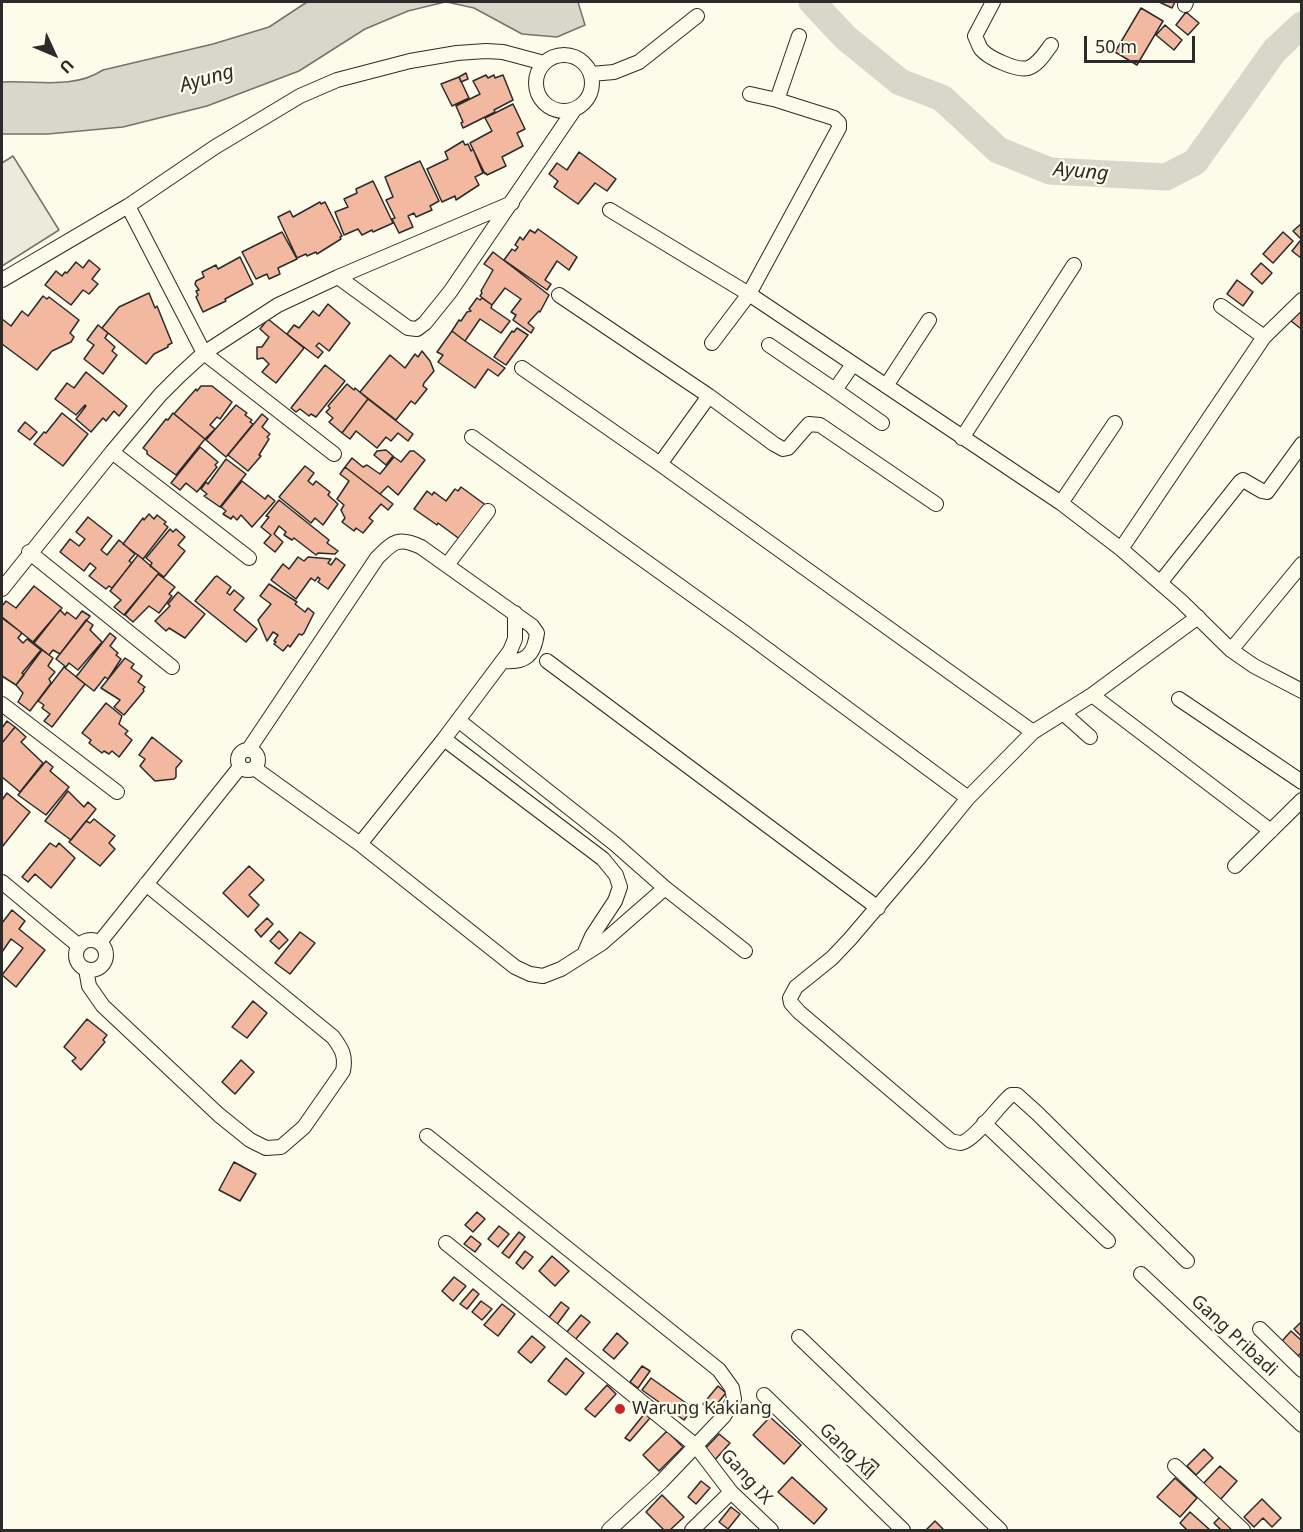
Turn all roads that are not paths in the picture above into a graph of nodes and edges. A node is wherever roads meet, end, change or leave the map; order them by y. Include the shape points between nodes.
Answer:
1 (993, 2) edge
2 (697, 16) dead end
3 (799, 36) dead end
4 (1051, 45) dead end
5 (544, 63) junction
6 (591, 74) junction
7 (750, 94) dead end
8 (777, 100) junction
9 (574, 110) junction
10 (512, 202) junction
11 (128, 206) junction
12 (610, 210) dead end
13 (1074, 265) dead end
14 (338, 277) junction
15 (2, 280) edge
16 (749, 294) junction
17 (559, 295) dead end
18 (1302, 300) edge
19 (1221, 306) dead end
20 (929, 321) dead end
21 (1264, 337) junction
22 (712, 343) dead end
23 (769, 345) dead end
24 (204, 352) junction
25 (854, 364) junction
26 (522, 368) dead end
27 (886, 386) junction
28 (835, 390) junction
29 (709, 396) junction
30 (882, 423) dead end
31 (1115, 423) dead end
32 (472, 437) dead end
33 (962, 438) junction
34 (1302, 444) edge
35 (112, 452) junction
36 (334, 454) dead end
37 (660, 464) junction
38 (1061, 503) junction
39 (936, 504) dead end
40 (488, 510) dead end
41 (1120, 549) junction
42 (29, 552) junction
43 (249, 558) dead end
44 (1302, 564) edge
45 (447, 565) junction
46 (1160, 583) junction
47 (2, 589) edge
48 (515, 613) junction
49 (1198, 617) junction
50 (1231, 650) junction
51 (503, 661) junction
52 (546, 661) dead end
53 (172, 667) dead end
54 (1302, 691) edge
55 (1092, 695) junction
56 (1179, 699) dead end
57 (2, 704) edge
58 (1063, 713) junction
59 (458, 720) junction
60 (1033, 732) junction
61 (1090, 737) dead end
62 (444, 739) junction
63 (249, 749) junction
64 (240, 767) junction
65 (255, 768) junction
66 (1302, 782) edge
67 (117, 792) dead end
68 (968, 798) junction
69 (1302, 800) edge
70 (1271, 831) junction
71 (360, 844) junction
72 (615, 844) junction
73 (603, 859) junction
74 (1235, 866) dead end
75 (2, 882) edge
76 (146, 884) junction
77 (665, 888) junction
78 (878, 908) junction
79 (602, 920) junction
80 (614, 933) junction
81 (100, 942) junction
82 (79, 946) junction
83 (745, 951) dead end
84 (585, 952) junction
85 (86, 969) junction
86 (984, 1123) junction
87 (427, 1136) dead end
88 (1108, 1241) dead end
89 (446, 1243) dead end
90 (1187, 1261) dead end
91 (1141, 1274) dead end
92 (1260, 1329) dead end
93 (799, 1337) dead end
94 (1302, 1370) edge
95 (764, 1395) dead end
96 (1302, 1425) edge
97 (696, 1446) junction
98 (1175, 1467) dead end
99 (731, 1491) junction
100 (609, 1530) edge
101 (692, 1530) edge
102 (771, 1530) edge
103 (903, 1530) edge
104 (1000, 1530) edge
105 (1243, 1530) edge

1 - 4 street via 975,36 990,56 1016,68 1028,68
2 - 6 street via 639,62 614,72
3 - 8 street
5 - 6 street via 567,55 582,61
5 - 9 street via 536,78 543,102 557,111
5 - 11 street via 503,52 457,53 336,80 300,96
6 - 9 street via 590,95
7 - 8 street
8 - 16 street via 834,118 839,128
9 - 10 street
10 - 14 street
10 - 14 street via 450,292 417,329 408,328
11 - 15 street
11 - 24 street
12 - 16 street
13 - 33 street
14 - 24 street via 278,305
16 - 22 street
16 - 25 street
17 - 29 street
18 - 21 street
19 - 21 street
20 - 27 street
21 - 41 street
23 - 28 street
24 - 35 street via 160,394
24 - 36 street
25 - 27 street
25 - 28 street
26 - 37 street
27 - 33 street
28 - 30 street
29 - 37 street
29 - 39 street via 783,449 809,423 820,425
31 - 38 street
32 - 68 street via 708,605
33 - 38 street
34 - 46 street via 1267,492 1240,482
35 - 42 street
35 - 43 street
37 - 60 street
38 - 41 street
40 - 45 street
41 - 46 street
42 - 47 street
42 - 53 street
44 - 50 street
45 - 48 street
45 - 63 street via 409,541 400,540 384,550
46 - 49 street
48 - 51 street via 515,639
48 - 51 street via 532,626 537,633 536,642 522,661
49 - 50 street
49 - 55 street
50 - 54 street
51 - 59 street
52 - 78 street
55 - 58 street
55 - 70 street
56 - 66 street
57 - 67 street
58 - 60 street
58 - 61 street
59 - 62 street
59 - 72 street
60 - 68 street
62 - 71 street
62 - 73 street
63 - 64 street via 239,755
63 - 65 street via 257,754
64 - 65 street
64 - 76 street
65 - 71 street
68 - 78 street
69 - 70 street
70 - 74 street
71 - 84 street via 515,967 543,976
72 - 73 street
72 - 77 street
73 - 79 street via 616,874 620,887
75 - 82 street
76 - 81 street
76 - 85 street via 333,1037 343,1050 343,1071 304,1127 281,1147 266,1148 250,1140 104,1006 89,986
77 - 80 street
77 - 83 street
78 - 86 street via 832,958 796,987 791,1003 951,1142 965,1142
79 - 80 street
79 - 84 street
80 - 84 street
81 - 82 street via 89,940
81 - 85 street via 107,952 103,964
82 - 85 street via 76,959
86 - 88 street
86 - 90 street via 1003,1101 1017,1095
87 - 97 street via 719,1370 732,1388 734,1399
89 - 97 street, Gang IX
91 - 96 street, Gang Pribadi
92 - 94 street
93 - 104 street
95 - 103 street, Gang XI
97 - 99 street, Gang IX
97 - 100 street
98 - 105 street
99 - 101 street
99 - 102 street, Gang IX

